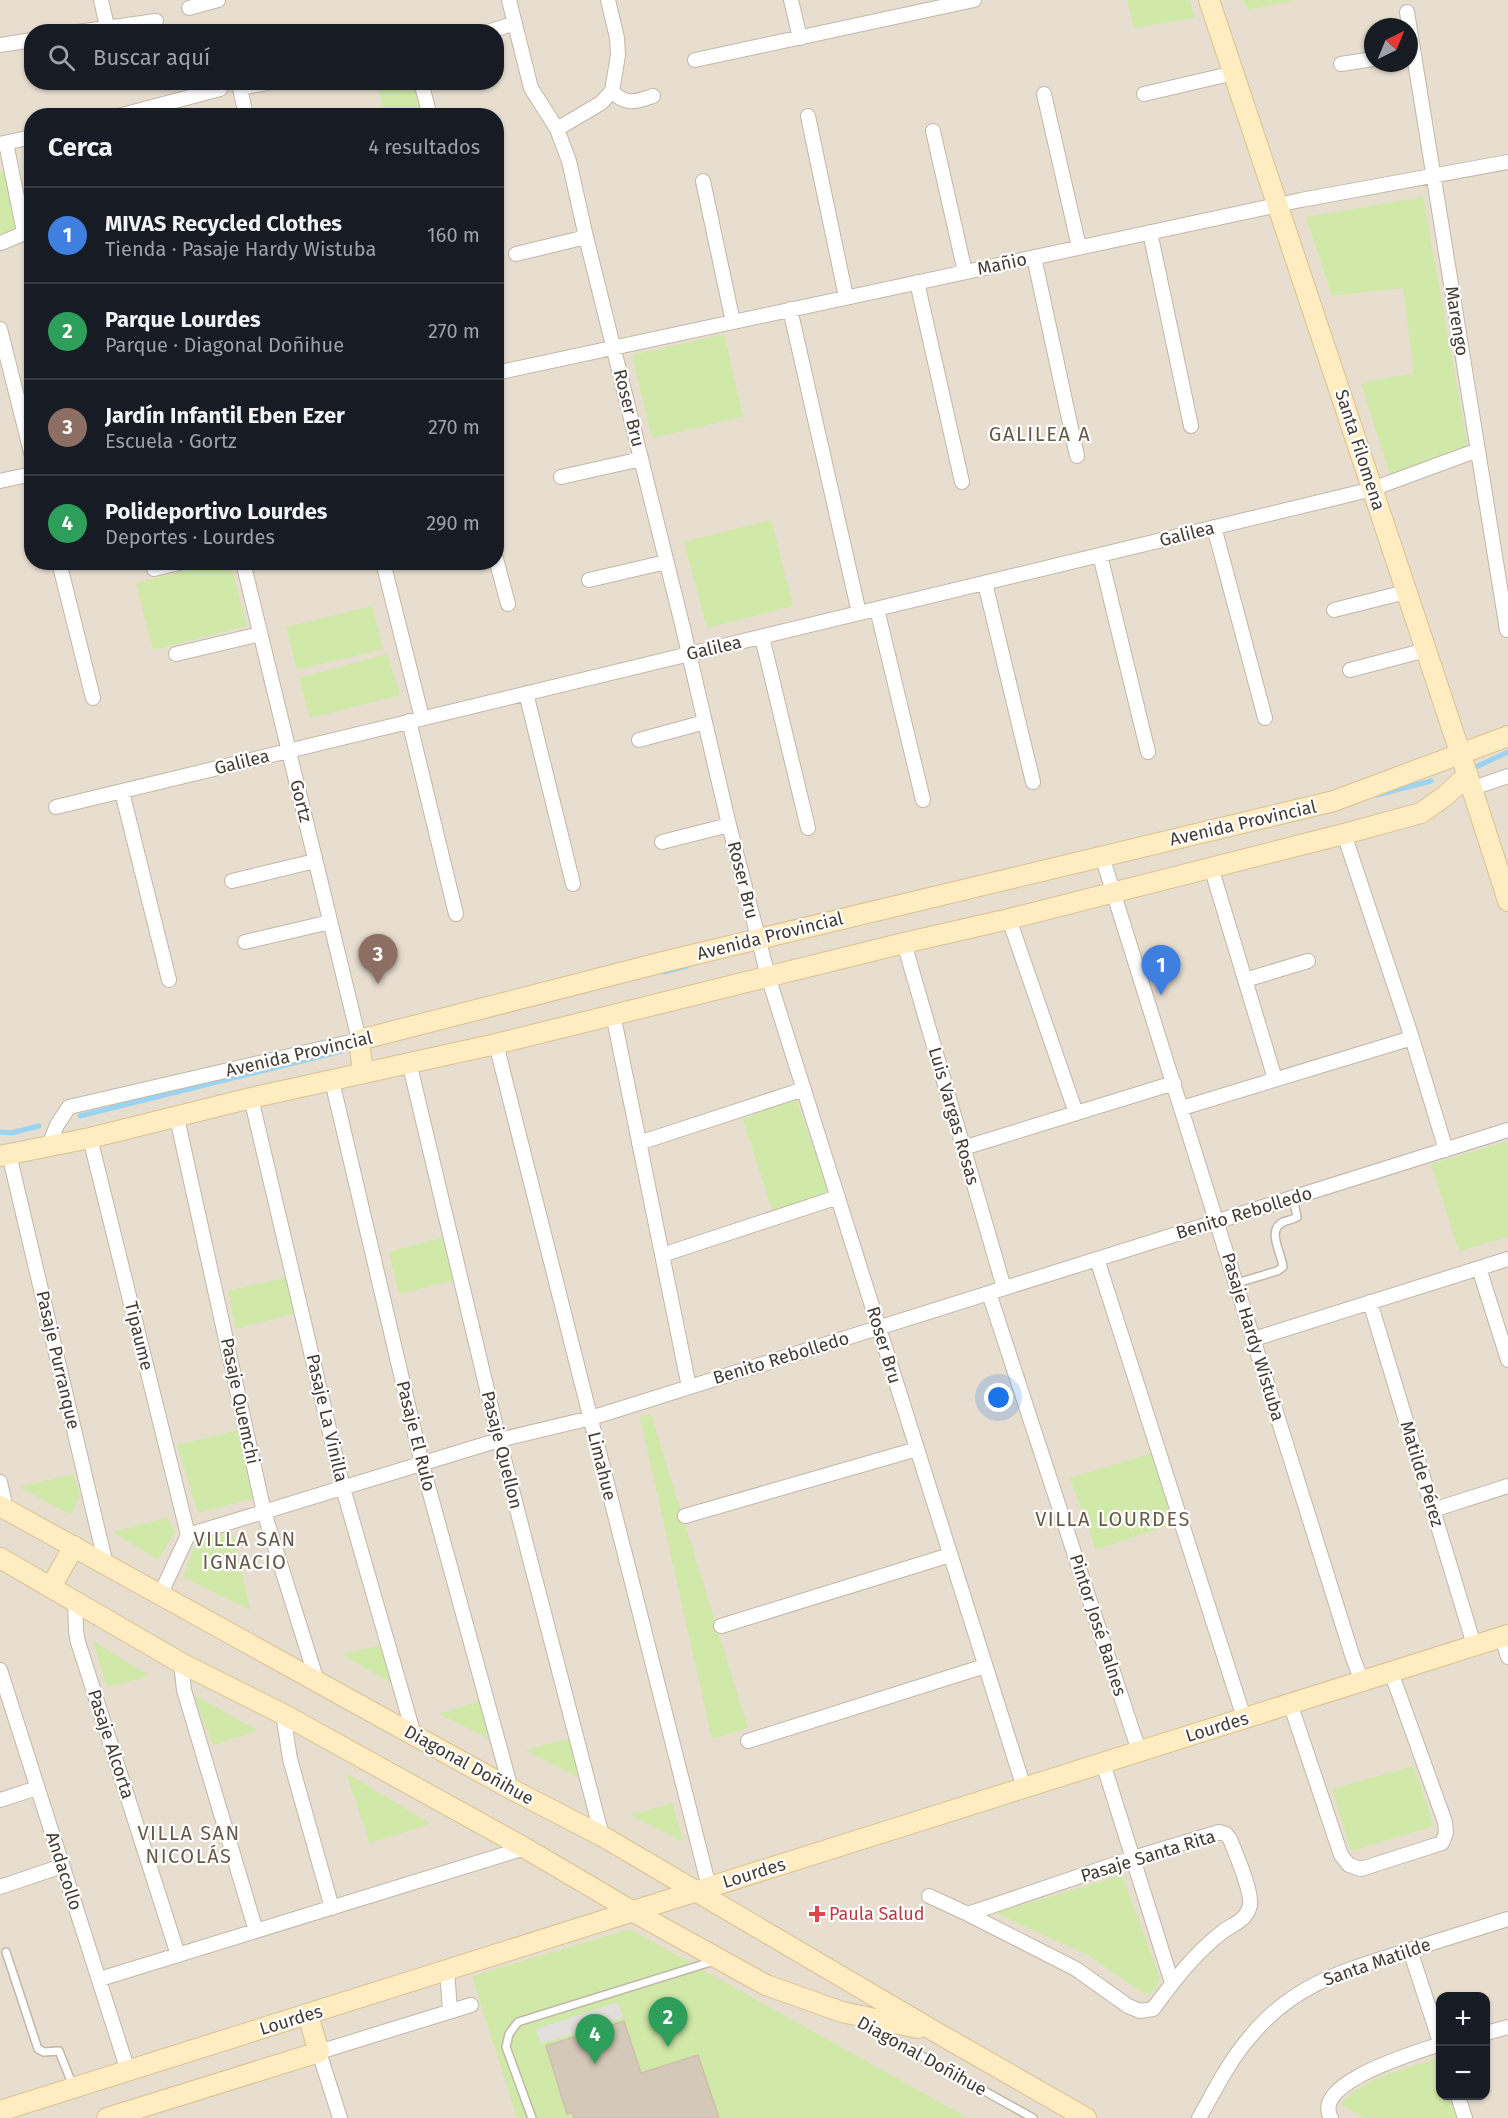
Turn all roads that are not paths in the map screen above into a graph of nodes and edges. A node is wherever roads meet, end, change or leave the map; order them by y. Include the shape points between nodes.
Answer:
1 (101, 0) edge
2 (214, 0) edge
3 (509, 0) edge
4 (608, 0) edge
5 (791, 0) edge
6 (974, 0) edge
7 (1209, 0) edge
8 (189, 8) dead end
9 (1407, 12) dead end
10 (1408, 18) edge
11 (156, 21) dead end
12 (515, 23) junction
13 (107, 24) edge
14 (127, 24) edge
15 (504, 27) edge
16 (800, 38) junction
17 (24, 41) edge
18 (0, 45) edge
19 (695, 60) dead end
20 (1364, 60) edge
21 (1341, 64) dead end
22 (1415, 72) edge
23 (1234, 73) junction
24 (217, 90) edge
25 (240, 90) edge
26 (423, 90) edge
27 (612, 92) junction
28 (1044, 94) dead end
29 (1144, 94) dead end
30 (653, 96) dead end
31 (161, 108) edge
32 (244, 108) edge
33 (428, 108) edge
34 (808, 116) dead end
35 (557, 129) junction
36 (933, 131) dead end
37 (24, 139) edge
38 (3, 144) edge
39 (1508, 162) edge
40 (1433, 176) junction
41 (703, 181) dead end
42 (1278, 205) junction
43 (24, 217) edge
44 (1150, 232) junction
45 (24, 233) edge
46 (586, 237) junction
47 (1, 243) edge
48 (1079, 247) junction
49 (516, 254) dead end
50 (1034, 257) junction
51 (965, 272) junction
52 (917, 282) junction
53 (846, 297) junction
54 (790, 309) junction
55 (733, 321) junction
56 (0, 329) edge
57 (614, 347) junction
58 (504, 371) edge
59 (24, 424) edge
60 (1191, 426) dead end
61 (1478, 450) junction
62 (1077, 456) dead end
63 (641, 459) junction
64 (24, 476) edge
65 (561, 477) dead end
66 (0, 481) edge
67 (962, 482) dead end
68 (1372, 489) junction
69 (1214, 527) junction
70 (1100, 555) junction
71 (666, 561) junction
72 (61, 570) edge
73 (245, 570) edge
74 (385, 570) edge
75 (499, 570) edge
76 (589, 580) dead end
77 (985, 583) junction
78 (1406, 592) junction
79 (508, 604) dead end
80 (877, 609) junction
81 (1334, 610) dead end
82 (859, 613) junction
83 (1507, 630) edge
84 (260, 634) junction
85 (762, 637) junction
86 (1426, 650) junction
87 (176, 654) dead end
88 (688, 654) junction
89 (1350, 670) dead end
90 (526, 693) junction
91 (93, 698) dead end
92 (1265, 718) dead end
93 (415, 720) junction
94 (705, 722) junction
95 (1508, 736) edge
96 (639, 740) dead end
97 (288, 751) junction
98 (1148, 752) dead end
99 (1461, 755) junction
100 (1508, 776) edge
101 (1033, 782) dead end
102 (1470, 782) junction
103 (122, 792) junction
104 (923, 800) dead end
105 (56, 807) dead end
106 (729, 825) junction
107 (808, 828) dead end
108 (1344, 834) junction
109 (662, 842) dead end
110 (1102, 856) junction
111 (315, 861) junction
112 (1211, 867) junction
113 (232, 881) dead end
114 (573, 884) dead end
115 (1114, 892) junction
116 (1508, 901) edge
117 (456, 914) dead end
118 (1009, 919) junction
119 (330, 922) junction
120 (758, 939) junction
121 (245, 942) dead end
122 (904, 943) junction
123 (1308, 961) dead end
124 (768, 976) junction
125 (169, 980) dead end
126 (1245, 980) junction
127 (613, 1014) junction
128 (1412, 1038) junction
129 (359, 1040) junction
130 (496, 1044) junction
131 (409, 1062) junction
132 (363, 1073) junction
133 (1275, 1080) junction
134 (332, 1081) junction
135 (1174, 1083) junction
136 (804, 1089) junction
137 (251, 1098) junction
138 (1182, 1108) junction
139 (1076, 1113) junction
140 (177, 1118) junction
141 (1508, 1130) edge
142 (90, 1138) junction
143 (639, 1143) junction
144 (49, 1145) junction
145 (963, 1148) junction
146 (1446, 1150) junction
147 (4, 1155) edge
148 (838, 1197) junction
149 (1293, 1198) junction
150 (1217, 1221) junction
151 (662, 1255) junction
152 (1097, 1259) junction
153 (1508, 1259) edge
154 (1479, 1268) junction
155 (1237, 1283) junction
156 (1004, 1288) junction
157 (989, 1293) junction
158 (1370, 1302) junction
159 (879, 1328) junction
160 (1254, 1339) junction
161 (1508, 1360) edge
162 (689, 1387) junction
163 (591, 1418) junction
164 (499, 1440) junction
165 (917, 1449) junction
166 (422, 1464) junction
167 (0, 1482) edge
168 (1508, 1486) edge
169 (343, 1488) junction
170 (3, 1508) edge
171 (1434, 1510) junction
172 (264, 1512) junction
173 (685, 1516) dead end
174 (188, 1535) junction
175 (74, 1546) junction
176 (950, 1555) junction
177 (0, 1558) edge
178 (106, 1565) junction
179 (51, 1587) junction
180 (160, 1594) junction
181 (75, 1600) junction
182 (722, 1626) dead end
183 (1505, 1636) edge
184 (1474, 1645) junction
185 (1508, 1657) edge
186 (181, 1663) junction
187 (985, 1666) junction
188 (0, 1670) edge
189 (1391, 1672) junction
190 (317, 1681) junction
191 (1362, 1681) junction
192 (1290, 1704) junction
193 (6, 1711) edge
194 (283, 1714) junction
195 (1244, 1718) junction
196 (414, 1735) junction
197 (748, 1741) dead end
198 (1139, 1751) junction
199 (1103, 1763) junction
200 (37, 1788) junction
201 (1024, 1788) junction
202 (511, 1789) junction
203 (0, 1800) edge
204 (602, 1836) junction
205 (525, 1848) junction
206 (1133, 1858) junction
207 (62, 1866) junction
208 (0, 1887) edge
209 (702, 1889) junction
210 (929, 1896) dead end
211 (332, 1908) junction
212 (632, 1911) junction
213 (968, 1914) junction
214 (1508, 1919) edge
215 (256, 1930) junction
216 (1410, 1950) junction
217 (6, 1952) dead end
218 (178, 1955) junction
219 (719, 1959) junction
220 (447, 1970) junction
221 (100, 1979) junction
222 (1172, 1983) junction
223 (471, 2005) dead end
224 (450, 2011) junction
225 (842, 2012) junction
226 (308, 2015) junction
227 (1508, 2027) edge
228 (933, 2031) junction
229 (1436, 2031) edge
230 (1490, 2032) edge
231 (1436, 2044) edge
232 (319, 2052) junction
233 (128, 2071) junction
234 (74, 2088) junction
235 (1459, 2100) edge
236 (0, 2111) edge
237 (107, 2118) edge
238 (340, 2118) edge
239 (532, 2118) edge
240 (1034, 2118) edge
241 (1086, 2118) edge
242 (1199, 2118) edge
243 (1331, 2118) edge
244 (1465, 2118) edge

1 - 13 street
2 - 8 street
3 - 12 street, Roser Bru
4 - 27 street via 617,46
5 - 16 street
6 - 16 street
7 - 23 street, Santa Filomena
9 - 10 street, Marengo
11 - 14 street
12 - 15 street
12 - 35 street, Roser Bru via 531,88
16 - 19 street
17 - 18 street
20 - 21 street
22 - 40 street, Marengo
23 - 29 street
23 - 42 street, Santa Filomena
24 - 31 street
25 - 32 street
26 - 33 street
27 - 30 street via 629,102
27 - 35 street
28 - 48 street
34 - 53 street
35 - 46 street, Roser Bru via 569,161
36 - 51 street
37 - 38 street
38 - 43 street
39 - 40 street, Mañio
40 - 42 street, Mañio
40 - 61 street, Marengo
41 - 55 street
42 - 44 street, Mañio
42 - 68 street, Santa Filomena
44 - 48 street, Mañio
44 - 60 street
45 - 47 street
46 - 49 street
46 - 57 street, Roser Bru
48 - 50 street, Mañio
50 - 51 street, Mañio
50 - 62 street
51 - 52 street, Mañio
52 - 53 street, Mañio
52 - 67 street
53 - 54 street, Mañio
54 - 55 street, Mañio
54 - 82 street
55 - 57 street, Mañio
56 - 59 street
57 - 58 street, Mañio
57 - 63 street, Roser Bru
61 - 68 street, Galilea
61 - 83 street, Marengo
63 - 65 street
63 - 71 street, Roser Bru
64 - 66 street
68 - 69 street, Galilea
68 - 78 street, Santa Filomena
69 - 70 street, Galilea
69 - 92 street
70 - 77 street, Galilea
70 - 98 street
71 - 76 street
71 - 88 street, Roser Bru
72 - 91 street
73 - 84 street, Gortz
74 - 93 street
75 - 79 street
77 - 80 street, Galilea
77 - 101 street
78 - 81 street
78 - 86 street, Santa Filomena
80 - 82 street, Galilea
80 - 104 street
82 - 85 street, Galilea
84 - 87 street
84 - 97 street, Gortz
85 - 88 street, Galilea
85 - 107 street
86 - 89 street
86 - 99 street, Santa Filomena
88 - 90 street, Galilea
88 - 94 street, Roser Bru
90 - 93 street, Galilea
90 - 114 street
93 - 97 street, Galilea
93 - 117 street
94 - 96 street
94 - 106 street, Roser Bru
95 - 99 street, Avenida Provincial
97 - 103 street, Galilea
97 - 111 street, Gortz
99 - 102 street, Santa Filomena
99 - 110 street, Avenida Provincial via 1334,801
100 - 102 street
102 - 108 street, Avenida Provincial via 1421,813
102 - 116 street, Santa Filomena
103 - 105 street, Galilea
103 - 125 street
106 - 109 street
106 - 120 street, Roser Bru
108 - 112 street, Avenida Provincial
108 - 128 street
110 - 115 street, Pasaje Hardy Wistuba
110 - 120 street, Avenida Provincial
111 - 113 street
111 - 119 street, Gortz
112 - 115 street, Avenida Provincial
112 - 126 street
115 - 118 street, Avenida Provincial
115 - 135 street, Pasaje Hardy Wistuba
118 - 122 street, Avenida Provincial
118 - 139 street
119 - 121 street
119 - 129 street, Gortz
120 - 124 street, Roser Bru
120 - 129 street, Avenida Provincial
122 - 124 street, Avenida Provincial
122 - 145 street, Luis Vargas Rosas
123 - 126 street
124 - 127 street, Avenida Provincial
124 - 136 street, Roser Bru
126 - 133 street
127 - 130 street, Avenida Provincial
127 - 143 street
128 - 133 street
128 - 146 street
129 - 132 street
129 - 144 street, Avenida Provincial via 69,1107
130 - 131 street, Avenida Provincial
130 - 163 street, Limahue
131 - 132 street, Avenida Provincial
131 - 164 street, Pasaje Quellon
132 - 134 street, Avenida Provincial
133 - 138 street
134 - 137 street, Avenida Provincial
134 - 166 street, Pasaje El Rulo
135 - 138 street, Pasaje Hardy Wistuba
135 - 139 street
136 - 143 street
136 - 148 street, Roser Bru
137 - 140 street, Avenida Provincial
137 - 169 street, Pasaje La Vinilla
138 - 150 street, Pasaje Hardy Wistuba
139 - 145 street
140 - 142 street, Avenida Provincial
140 - 172 street, Pasaje Quemchi
141 - 146 street, Benito Rebolledo
142 - 144 street, Avenida Provincial
142 - 174 street, Tipaume
143 - 151 street
144 - 147 street, Avenida Provincial
145 - 156 street, Luis Vargas Rosas
146 - 149 street, Benito Rebolledo
147 - 178 street, Pasaje Purranque
148 - 151 street
148 - 159 street, Roser Bru
149 - 150 street, Benito Rebolledo
149 - 155 lane via 1297,1217 1281,1222 1274,1234 1283,1264 1281,1270
150 - 152 street, Benito Rebolledo
150 - 155 street, Pasaje Hardy Wistuba
151 - 162 street
152 - 156 street, Benito Rebolledo
152 - 195 street
153 - 154 street
154 - 158 street
154 - 161 street
155 - 160 street, Pasaje Hardy Wistuba
156 - 157 street, Benito Rebolledo
157 - 159 street, Benito Rebolledo
157 - 198 street, Pintor José Balnes
158 - 160 street
158 - 171 street, Matilde Pérez
159 - 162 street, Benito Rebolledo
159 - 165 street, Roser Bru
160 - 191 street, Pasaje Hardy Wistuba
162 - 163 street, Benito Rebolledo
163 - 164 street, Benito Rebolledo
163 - 209 street, Limahue
164 - 166 street, Benito Rebolledo
164 - 204 street, Pasaje Quellon
165 - 173 street
165 - 176 street, Roser Bru
166 - 169 street, Benito Rebolledo
166 - 202 street, Pasaje El Rulo
167 - 170 street
168 - 171 street
169 - 172 street, Benito Rebolledo
169 - 196 street, Pasaje La Vinilla
170 - 175 street, Diagonal Doñihue
171 - 184 street, Matilde Pérez
172 - 174 street, Benito Rebolledo
172 - 190 street, Pasaje Quemchi
174 - 180 street
175 - 178 street, Diagonal Doñihue
175 - 179 street
176 - 182 street
176 - 187 street, Roser Bru
177 - 179 street, Diagonal Doñihue
178 - 180 street, Diagonal Doñihue
179 - 181 street, Diagonal Doñihue
180 - 190 street, Diagonal Doñihue
181 - 186 street, Diagonal Doñihue
181 - 218 street, Pasaje Alcorta via 78,1642
183 - 184 street, Lourdes
183 - 185 street
184 - 189 street, Lourdes
186 - 194 street, Diagonal Doñihue
186 - 215 street via 184,1690
187 - 197 street
187 - 201 street, Roser Bru
188 - 193 street, Andacollo
189 - 191 street, Lourdes
189 - 192 street via 1446,1822 1446,1833 1442,1843 1361,1869 1349,1865 1341,1855
190 - 196 street, Diagonal Doñihue
191 - 192 street, Lourdes
192 - 195 street, Lourdes
193 - 200 street, Andacollo
194 - 205 street, Diagonal Doñihue
194 - 211 street via 290,1759
195 - 198 street, Lourdes
196 - 202 street, Diagonal Doñihue
198 - 199 street, Lourdes
199 - 201 street, Lourdes
199 - 206 street
200 - 203 street
200 - 207 street, Andacollo
201 - 209 street, Lourdes
202 - 204 street, Diagonal Doñihue
204 - 209 street, Diagonal Doñihue
205 - 211 street
205 - 212 street, Diagonal Doñihue
206 - 213 street, Pasaje Santa Rita
206 - 222 street
206 - 222 street, Pasaje Santa Rita via 1219,1832 1226,1834 1250,1898 1244,1919 1208,1944
207 - 208 street
207 - 221 street, Andacollo
209 - 212 street, Lourdes
209 - 228 street, Diagonal Doñihue
210 - 213 street, Pasaje Santa Rita
211 - 215 street
212 - 219 street, Diagonal Doñihue
212 - 220 street, Lourdes
213 - 222 street, Pasaje Santa Rita via 1076,1969 1140,2011 1153,2009
214 - 216 street, Santa Matilde
215 - 218 street
216 - 229 street
216 - 242 street, Santa Matilde via 1329,1977 1279,2007 1249,2037
217 - 234 lane via 38,2049 59,2050
218 - 221 street
219 - 225 street, Diagonal Doñihue via 766,1985
219 - 239 lane via 518,2022 506,2047
220 - 224 street
220 - 226 street, Lourdes
221 - 233 street, Andacollo
223 - 224 street
224 - 232 street
225 - 228 street, Diagonal Doñihue
225 - 240 lane, Diagonal Doñihue
226 - 232 street
226 - 233 street, Lourdes
227 - 230 street
228 - 241 street, Diagonal Doñihue
231 - 243 street via 1355,2077 1329,2103
232 - 237 street
232 - 238 street
233 - 234 street, Lourdes
234 - 236 street, Lourdes
235 - 244 street

